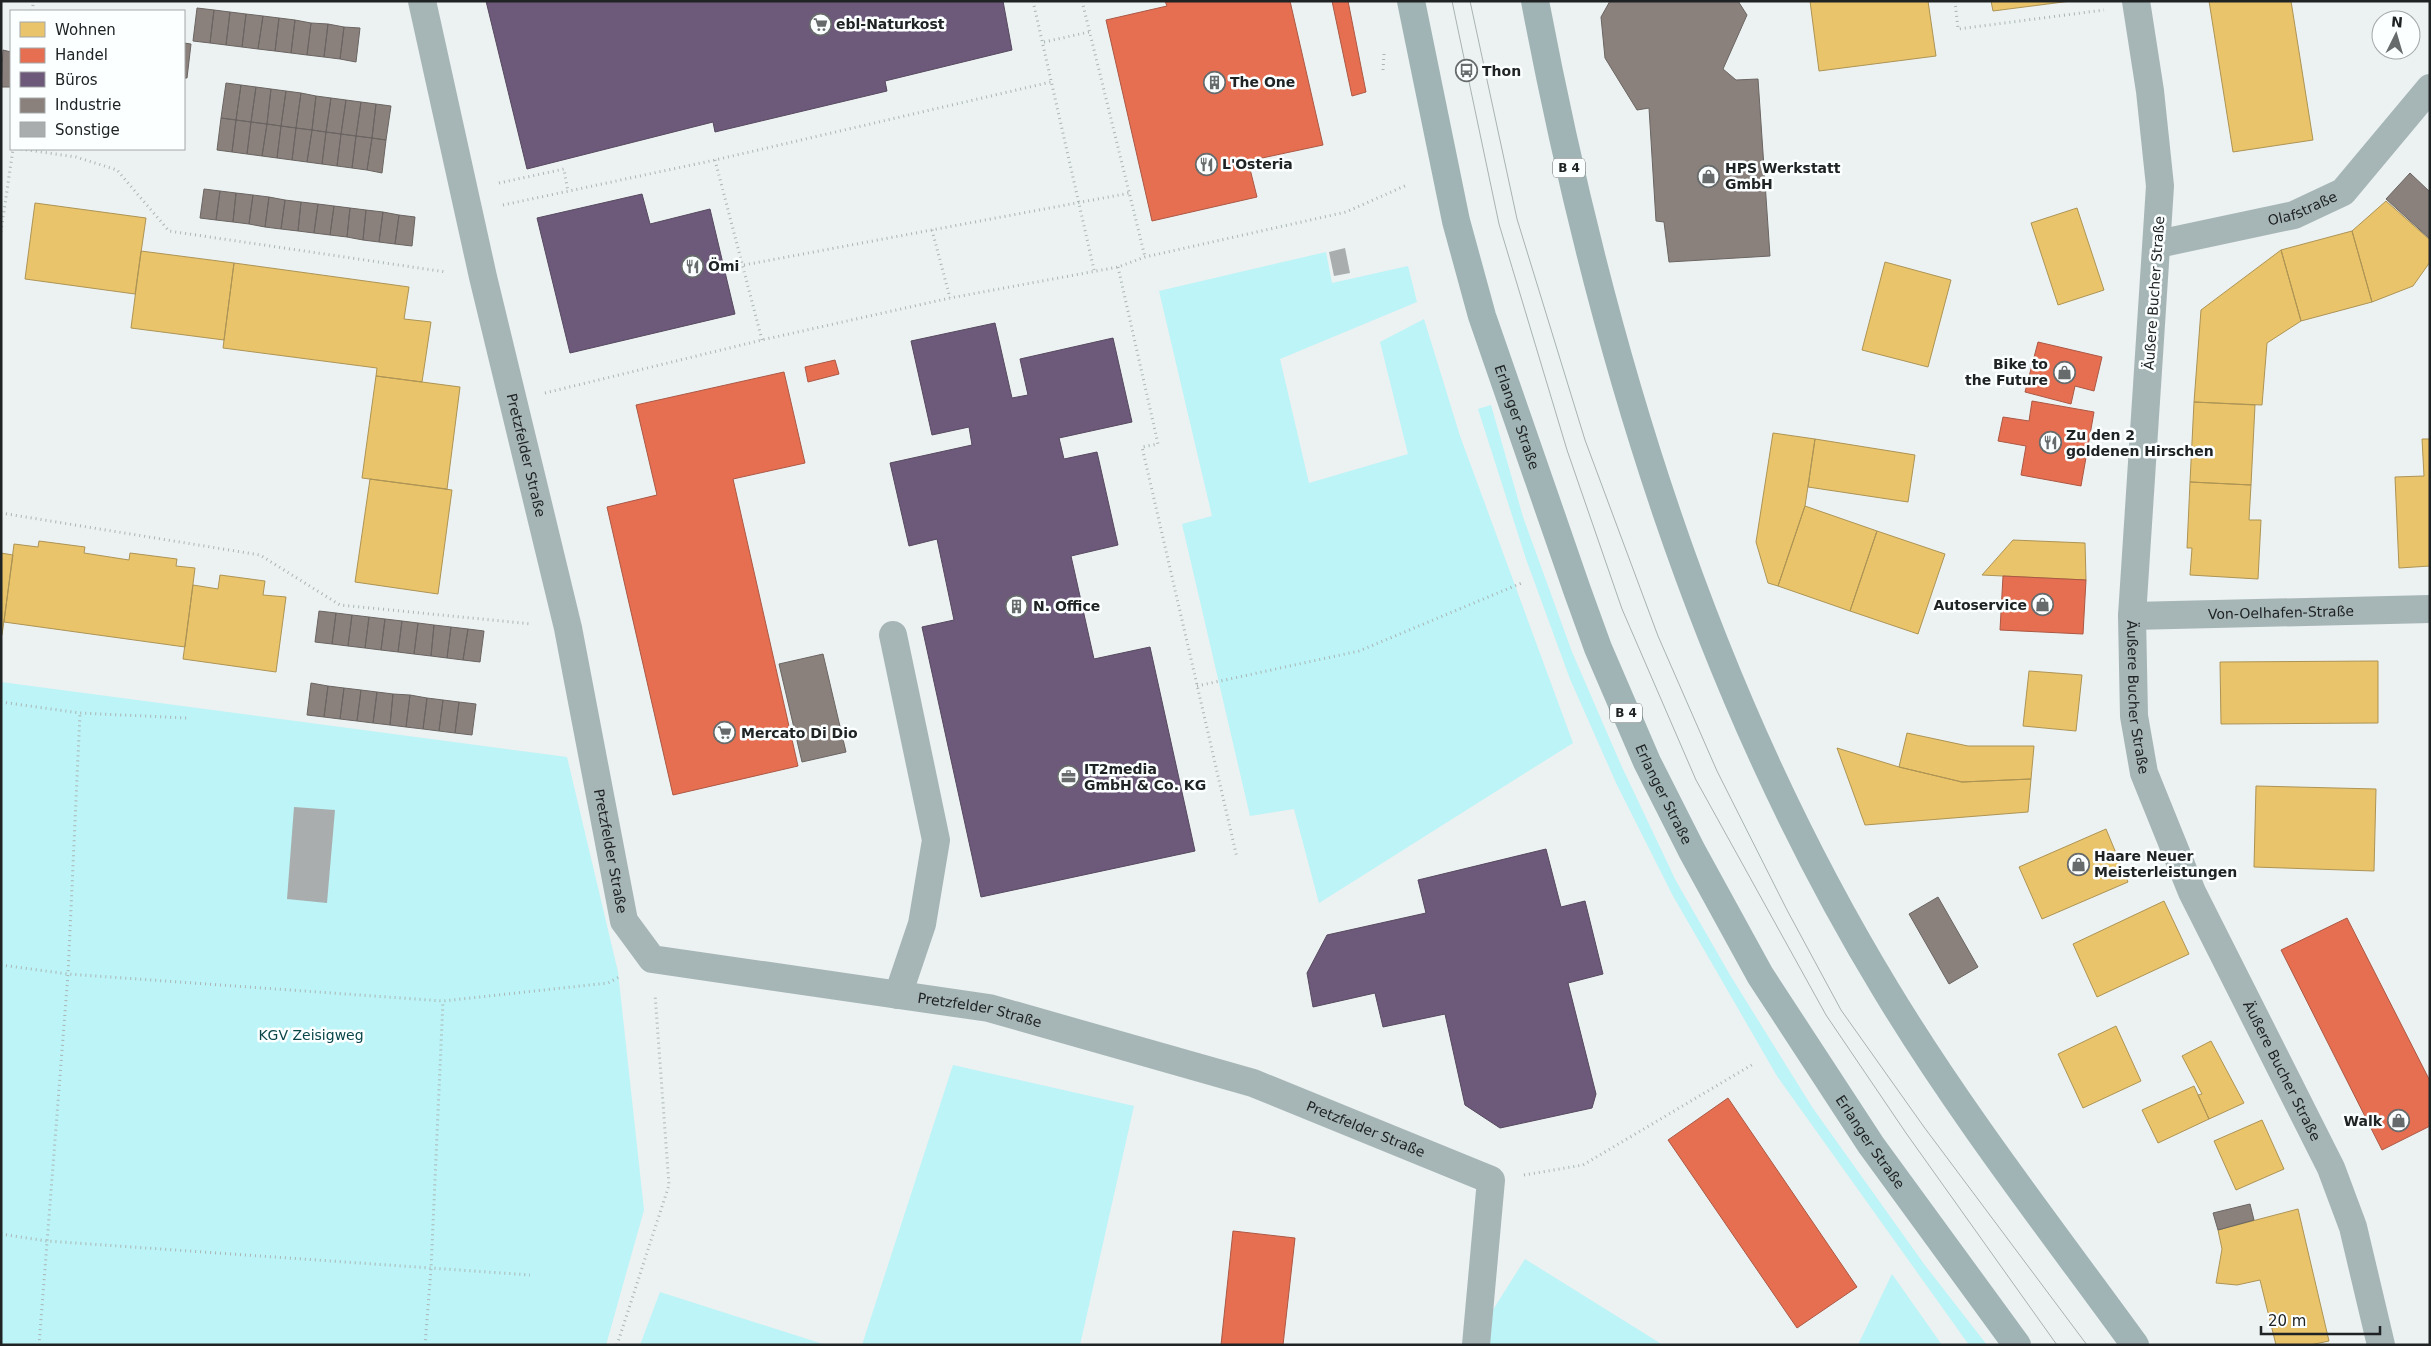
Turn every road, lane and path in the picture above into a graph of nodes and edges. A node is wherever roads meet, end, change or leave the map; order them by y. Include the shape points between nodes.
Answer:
1 (422, 1) edge
2 (1034, 1) edge
3 (1082, 1) edge
4 (1411, 1) edge
5 (1535, 1) edge
6 (1955, 1) edge
7 (2136, 4) edge
8 (32, 5) dead end
9 (32, 10) edge
10 (1088, 32) junction
11 (1044, 42) junction
12 (1051, 82) junction
13 (2430, 88) edge
14 (13, 150) edge
15 (29, 150) edge
16 (716, 160) junction
17 (531, 176) dead end
18 (1407, 185) dead end
19 (568, 192) junction
20 (1130, 193) junction
21 (1080, 203) junction
22 (3, 212) edge
23 (468, 213) junction
24 (932, 230) junction
25 (1, 232) edge
26 (2158, 244) junction
27 (1146, 257) junction
28 (744, 265) junction
29 (1118, 267) junction
30 (1094, 270) junction
31 (483, 277) junction
32 (950, 298) junction
33 (762, 340) junction
34 (513, 401) junction
35 (1, 513) edge
36 (1524, 582) dead end
37 (2430, 609) edge
38 (2132, 616) junction
39 (568, 628) junction
40 (893, 635) dead end
41 (1196, 686) junction
42 (1, 702) edge
43 (80, 713) junction
44 (187, 718) dead end
45 (1236, 858) dead end
46 (652, 959) junction
47 (1, 965) edge
48 (68, 974) junction
49 (898, 995) junction
50 (443, 1001) junction
51 (1755, 1063) dead end
52 (1492, 1180) junction
53 (1, 1234) edge
54 (48, 1241) junction
55 (431, 1269) junction
56 (530, 1275) dead end
57 (40, 1345) edge
58 (425, 1345) edge
59 (617, 1345) edge
60 (1476, 1345) edge
61 (2017, 1345) edge
62 (2135, 1345) edge
63 (2381, 1345) edge

1 - 23 street, Pretzfelder Straße
2 - 11 path
3 - 10 path
4 - 61 main road, Erlanger Straße / B 4 via 1458,228 1482,316 1598,648 1647,762 1760,975 1871,1145
5 - 62 main road, B 4 via 1590,254 1650,468 1687,574 1750,731 1843,916 1886,990 1985,1138
6 - 7 path via 1958,29
7 - 26 street, Äußere Bucher Straße via 2150,91 2160,186
8 - 9 path
10 - 11 path
10 - 20 path
11 - 12 path
12 - 16 path
12 - 21 path
13 - 26 street, Olafstraße via 2343,192 2294,215
14 - 22 path
15 - 31 path via 76,156 117,170 169,231
16 - 19 path
16 - 28 path
17 - 19 path via 564,170
18 - 27 path via 1346,212
19 - 23 path
20 - 21 path
20 - 27 path
21 - 24 path
21 - 30 path
22 - 25 path
23 - 31 street, Pretzfelder Straße
24 - 28 path
24 - 32 path
26 - 38 street, Äußere Bucher Straße
27 - 29 path
28 - 33 path
29 - 30 path
29 - 41 path via 1158,444 1142,447
30 - 32 path
31 - 34 street, Pretzfelder Straße
32 - 33 path
33 - 34 path
34 - 39 street, Pretzfelder Straße
35 - 39 path via 260,555 340,605
36 - 41 path via 1359,651
37 - 38 street, Von-Oelhafen-Straße
38 - 63 street, Äußere Bucher Straße via 2134,716 2144,772 2192,892 2331,1168 2353,1226
39 - 46 street, Pretzfelder Straße via 624,921
40 - 49 street via 936,840 922,924
41 - 45 path
42 - 43 path
43 - 44 path
43 - 48 path
46 - 49 street, Pretzfelder Straße
46 - 50 path via 608,983
46 - 59 path via 669,1185
47 - 48 path
48 - 50 path
48 - 54 path
49 - 52 street, Pretzfelder Straße via 988,1008 1253,1083
50 - 55 path
51 - 52 path via 1583,1165
52 - 60 street
53 - 54 path
54 - 55 path
54 - 57 path
55 - 56 path
55 - 58 path

